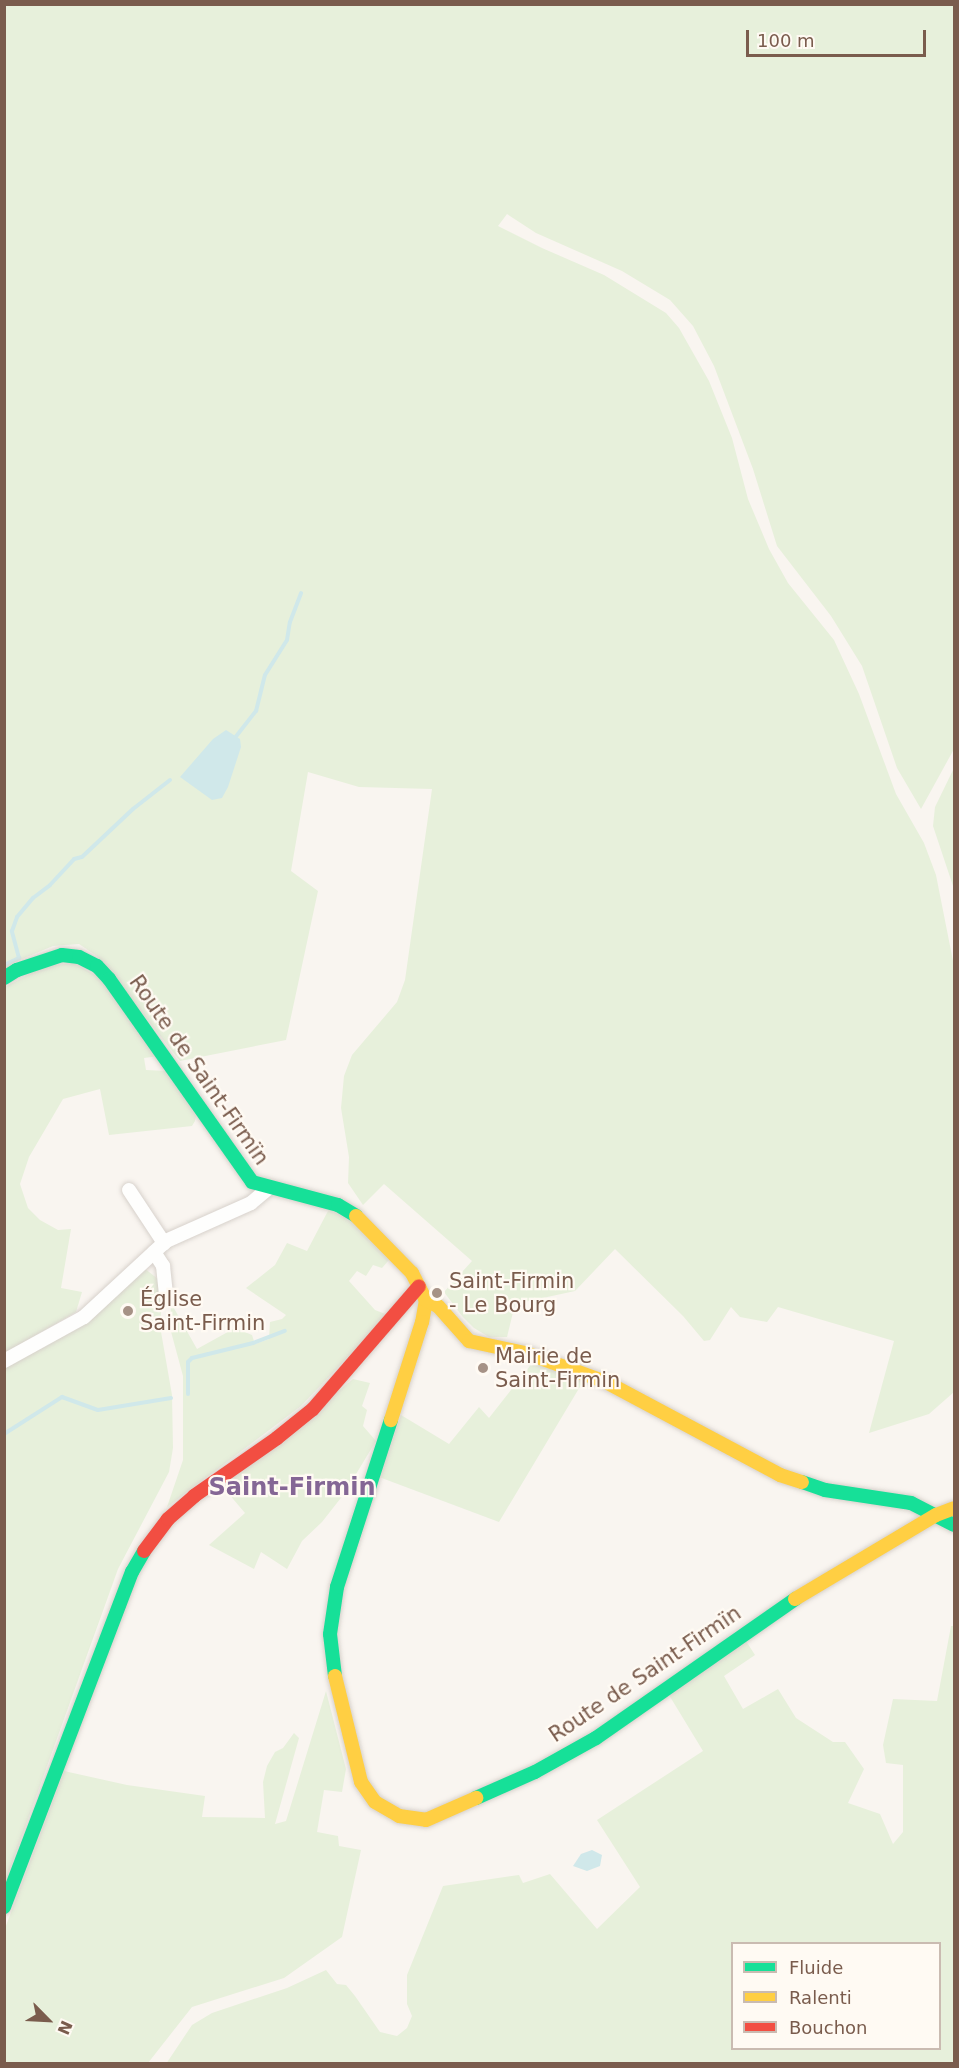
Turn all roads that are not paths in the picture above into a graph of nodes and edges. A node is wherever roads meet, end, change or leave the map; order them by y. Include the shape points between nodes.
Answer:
1 (4, 978) edge
2 (269, 1188) junction
3 (129, 1190) dead end
4 (159, 1247) junction
5 (419, 1286) junction
6 (166, 1296) dead end
7 (426, 1300) junction
8 (4, 1361) edge
9 (954, 1508) edge
10 (936, 1515) junction
11 (954, 1525) edge
12 (4, 1907) edge

1 - 2 street, Route de Saint-Firmïn via 62,955 79,957 97,966 231,1155 252,1182
2 - 4 street via 251,1203 180,1233
2 - 5 street, Route de Saint-Firmïn via 338,1204 361,1219 412,1273
3 - 4 street
4 - 6 street
4 - 8 street via 84,1317
5 - 7 street, Route de Saint-Firmïn
5 - 12 street via 313,1409 194,1496 150,1540 132,1572
7 - 10 street via 438,1306 469,1341 530,1354 606,1382 780,1475 825,1490 901,1501
7 - 10 street, Route de Saint-Firmïn via 337,1587 330,1634 335,1680 361,1782 375,1802 399,1816 426,1820 470,1803 576,1749 770,1614
9 - 10 street, Route de Saint-Firmïn
10 - 11 street

